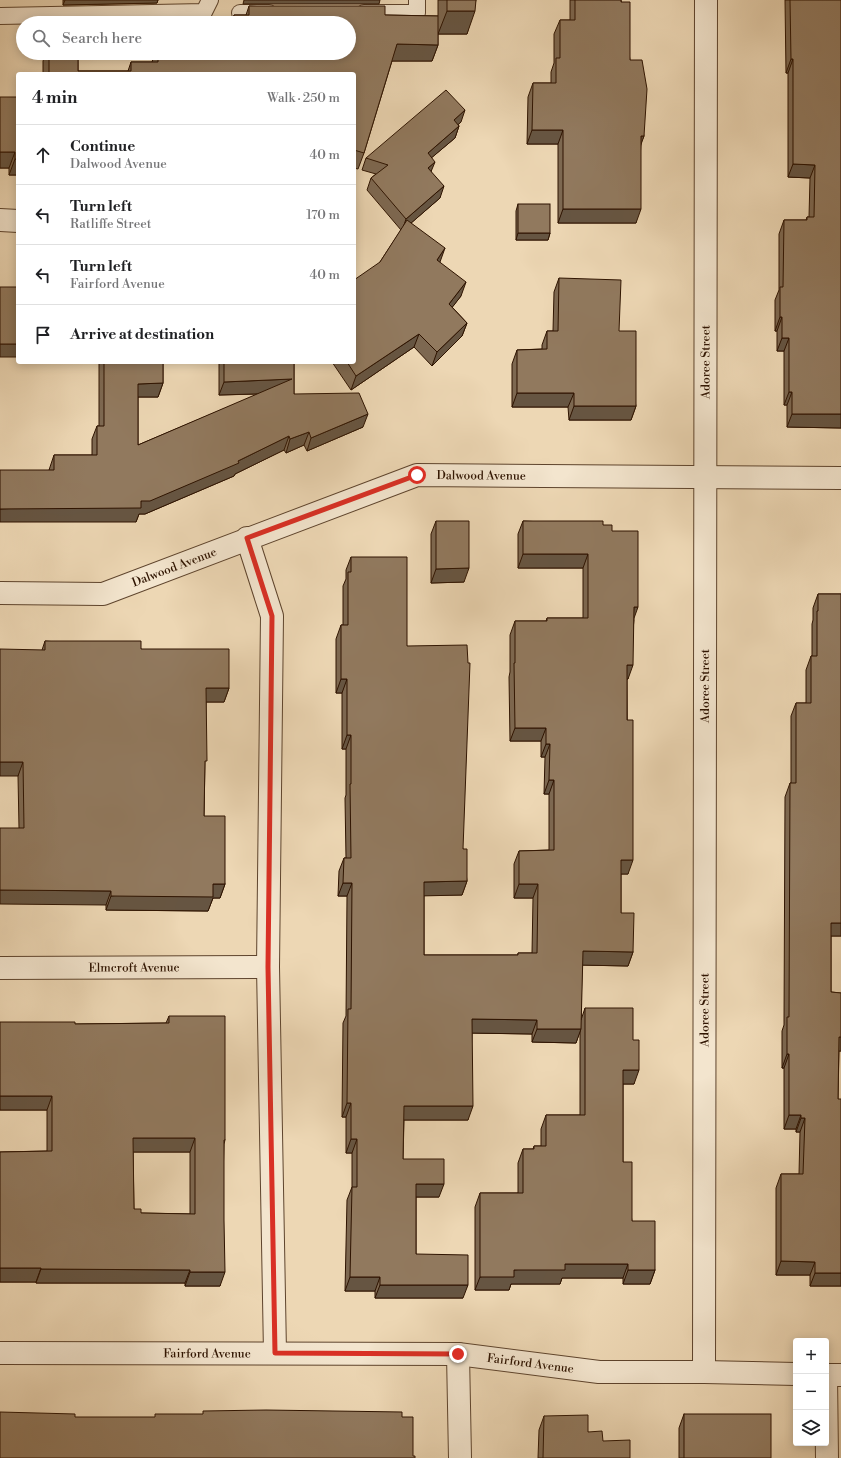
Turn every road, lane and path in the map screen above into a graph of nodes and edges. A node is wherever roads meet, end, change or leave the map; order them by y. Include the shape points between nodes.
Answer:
1 (210, 0) edge
2 (417, 0) edge
3 (706, 0) edge
4 (240, 13) edge
5 (286, 13) edge
6 (348, 13) edge
7 (0, 16) edge
8 (0, 220) edge
9 (16, 221) edge
10 (705, 476) junction
11 (841, 478) edge
12 (247, 538) junction
13 (0, 593) edge
14 (268, 967) junction
15 (0, 968) edge
16 (0, 1353) edge
17 (275, 1353) junction
18 (458, 1354) junction
19 (704, 1372) junction
20 (793, 1374) edge
21 (829, 1375) edge
22 (841, 1375) edge
23 (826, 1410) edge
24 (460, 1458) edge
25 (826, 1458) edge

1 - 7 lane via 204,12
2 - 6 lane via 417,13
3 - 10 street, Adoree Street
4 - 5 lane
8 - 9 street
10 - 11 street, Dalwood Avenue
10 - 12 street, Dalwood Avenue via 417,475
10 - 19 street, Adoree Street
12 - 13 street, Dalwood Avenue via 104,594
12 - 14 street via 272,616
14 - 15 street, Elmcroft Avenue
14 - 17 street
16 - 17 street, Fairford Avenue
17 - 18 street, Fairford Avenue
18 - 19 street, Fairford Avenue via 599,1372
18 - 24 street
19 - 20 street, Fairford Avenue
21 - 22 street
23 - 25 street

